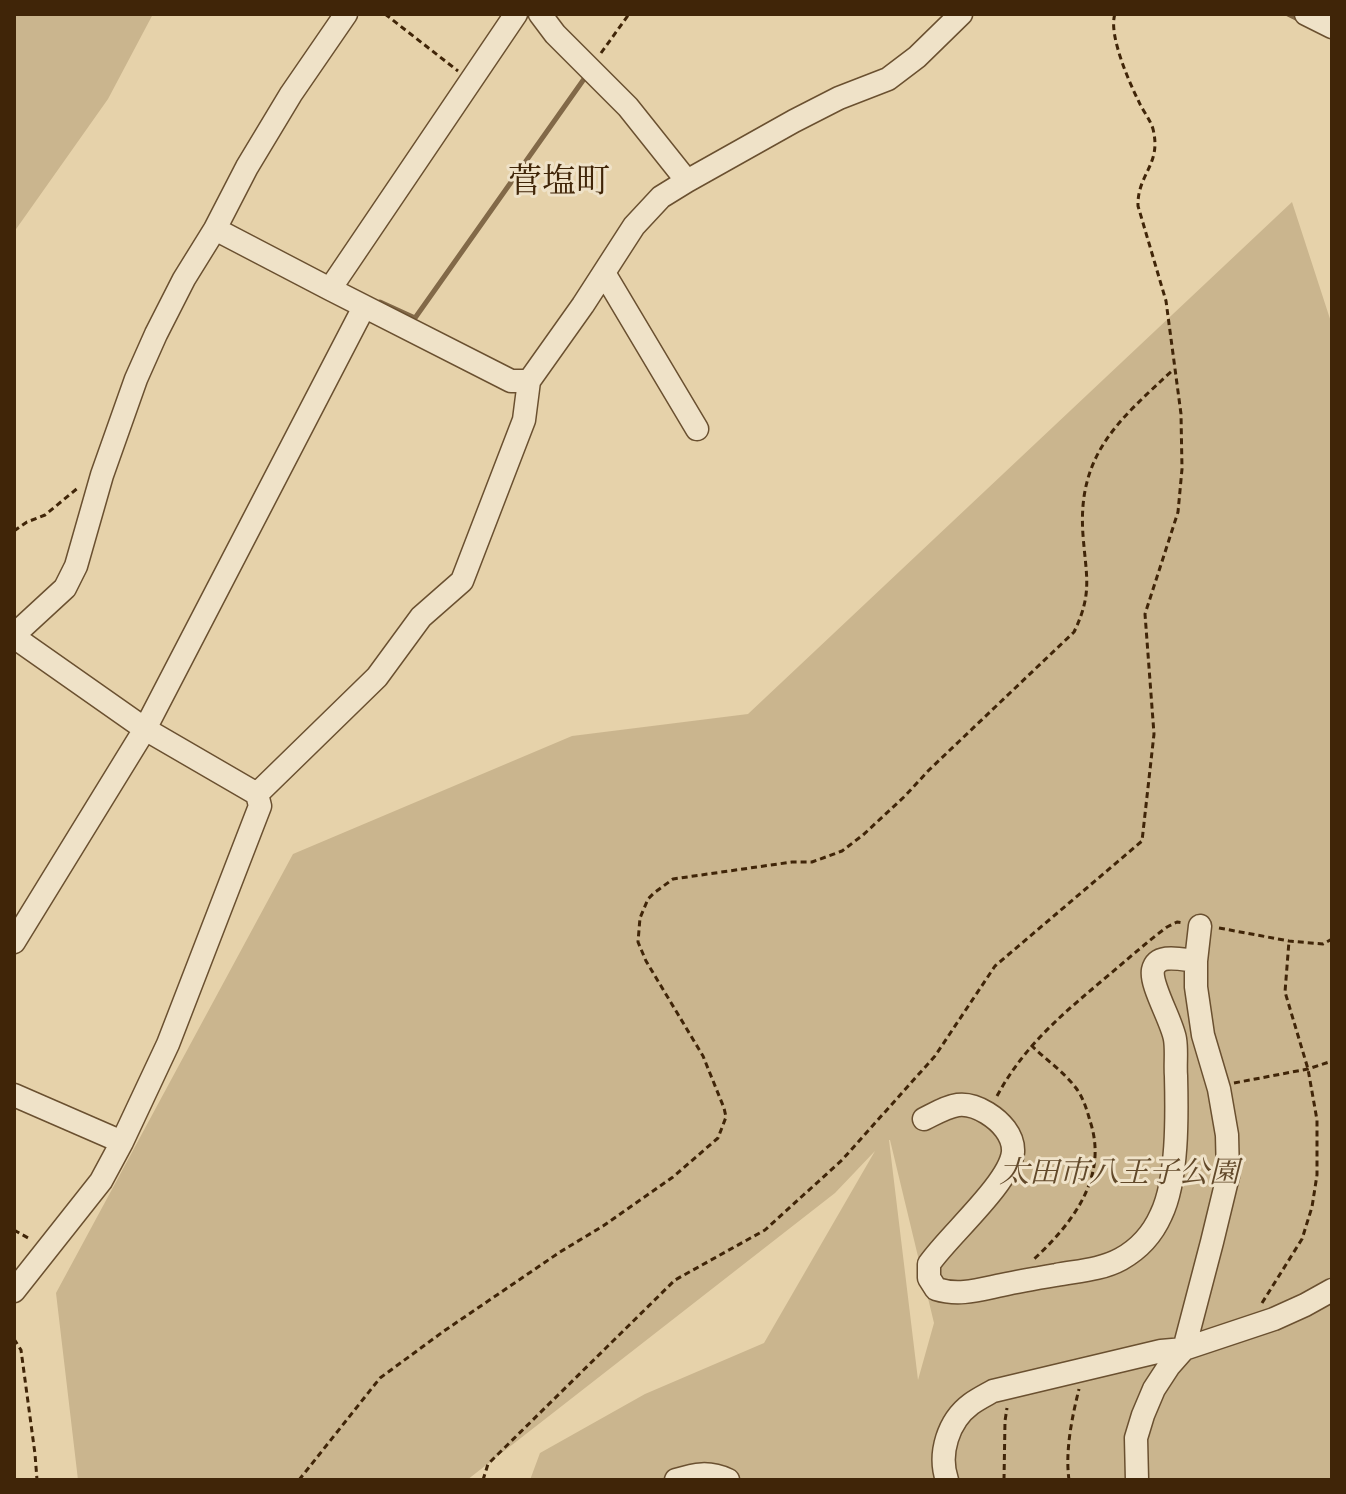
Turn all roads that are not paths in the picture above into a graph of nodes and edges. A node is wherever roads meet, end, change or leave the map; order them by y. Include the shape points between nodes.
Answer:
1 (346, 14) edge
2 (516, 14) edge
3 (540, 14) edge
4 (961, 14) edge
5 (1306, 14) edge
6 (1332, 27) edge
7 (687, 181) junction
8 (215, 229) junction
9 (604, 273) junction
10 (330, 289) junction
11 (364, 307) junction
12 (529, 381) junction
13 (697, 429) dead end
14 (14, 636) edge
15 (145, 729) junction
16 (257, 794) junction
17 (1200, 926) road end
18 (14, 942) edge
19 (1196, 961) junction
20 (14, 1095) edge
21 (924, 1119) dead end
22 (122, 1142) junction
23 (1332, 1290) edge
24 (14, 1291) edge
25 (1184, 1349) junction
26 (676, 1480) edge
27 (728, 1480) edge
28 (947, 1480) edge
29 (1137, 1480) edge

1 - 8 street via 284,106
2 - 10 street
3 - 7 street via 628,107
4 - 7 street via 888,79 805,115
5 - 6 street
7 - 9 street via 661,197 634,226
8 - 10 street
8 - 14 street via 146,354 76,566 65,588
9 - 12 street
9 - 13 street
10 - 11 street
11 - 12 street via 511,381
11 - 15 street
12 - 16 street via 524,420 462,581 421,617 377,677
14 - 15 street
15 - 16 street
15 - 18 street
16 - 22 street via 260,806 168,1044
17 - 19 street
19 - 21 street via 1164,958 1152,972 1175,1040 1169,1192 1154,1230 1121,1259 972,1292 936,1289 929,1264 998,1183 1013,1150 1008,1131 979,1108 951,1105
19 - 25 street via 1203,1035 1227,1135 1228,1176
20 - 22 street
22 - 24 street via 101,1181
23 - 25 street via 1274,1319
25 - 28 street via 993,1391 969,1405 953,1424 944,1446
25 - 29 street via 1154,1389 1143,1415 1136,1438
26 - 27 street via 697,1473

